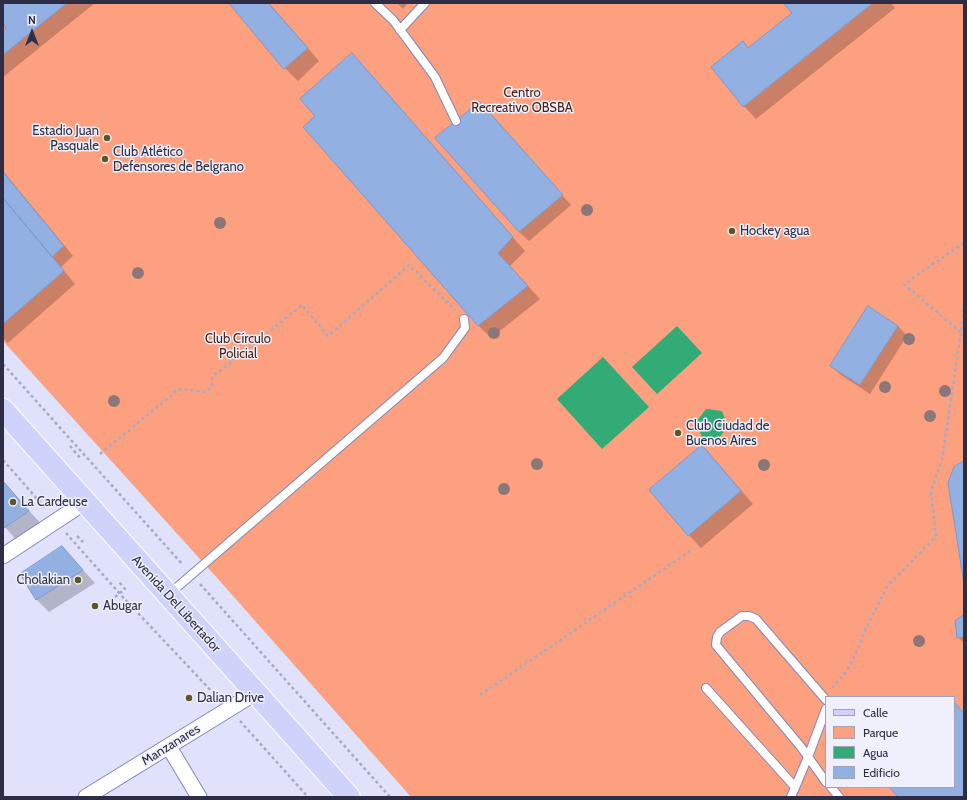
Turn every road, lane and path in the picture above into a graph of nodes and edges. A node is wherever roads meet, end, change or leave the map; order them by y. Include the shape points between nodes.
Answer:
1 (375, 3) edge
2 (425, 3) edge
3 (400, 30) junction
4 (456, 121) dead end
5 (964, 243) edge
6 (964, 302) edge
7 (464, 319) joint
8 (963, 334) edge
9 (3, 410) edge
10 (70, 446) dead end
11 (100, 454) dead end
12 (81, 459) dead end
13 (3, 460) edge
14 (85, 502) junction
15 (56, 521) junction
16 (77, 536) dead end
17 (83, 542) dead end
18 (693, 549) dead end
19 (3, 556) edge
20 (119, 582) dead end
21 (120, 594) junction
22 (168, 595) junction
23 (115, 597) dead end
24 (706, 688) dead end
25 (255, 693) junction
26 (480, 696) dead end
27 (827, 696) edge
28 (825, 698) edge
29 (228, 709) junction
30 (825, 712) edge
31 (168, 747) junction
32 (808, 757) junction
33 (825, 781) edge
34 (795, 787) junction
35 (832, 788) edge
36 (86, 797) edge
37 (199, 797) edge
38 (308, 797) edge
39 (349, 797) edge
40 (791, 797) edge
41 (839, 797) edge

1 - 3 lane
2 - 3 lane
3 - 4 lane via 435,77
5 - 8 path via 904,284
6 - 8 path
7 - 11 path via 409,265 328,336 302,305 212,377 212,386 206,392 179,389
7 - 22 lane via 465,328 443,358
8 - 27 path via 942,460 932,490 936,536 887,587 855,656
9 - 14 main road, Avenida Del Libertador
10 - 12 path
13 - 15 path
14 - 15 street
14 - 22 main road, Avenida Del Libertador
15 - 19 street
15 - 21 path
16 - 17 path
18 - 26 path
20 - 21 path via 125,589
21 - 23 path
21 - 29 path
22 - 25 main road, Avenida Del Libertador
24 - 34 lane
25 - 29 street, Manzanares
25 - 39 main road, Avenida Del Libertador
28 - 32 lane via 756,619 742,616 717,637 716,645
29 - 31 street, Manzanares
29 - 38 path
30 - 32 lane
31 - 36 street, Manzanares
31 - 37 street
32 - 33 lane
32 - 34 lane
34 - 40 lane
35 - 41 lane

